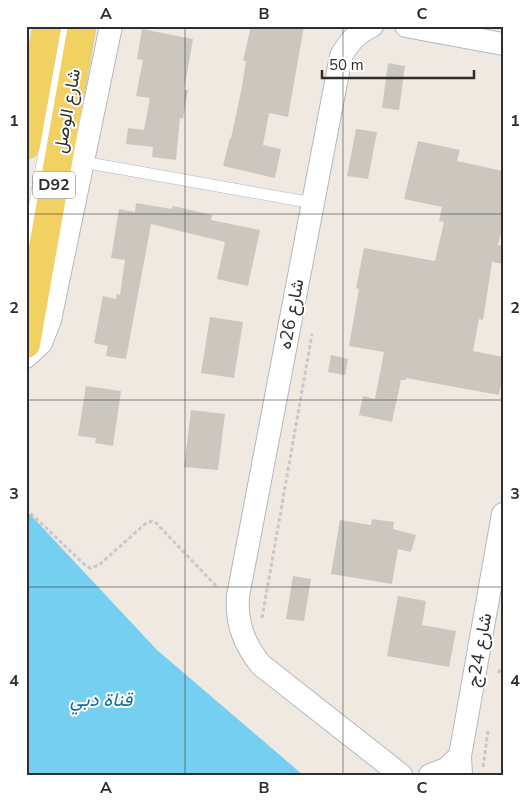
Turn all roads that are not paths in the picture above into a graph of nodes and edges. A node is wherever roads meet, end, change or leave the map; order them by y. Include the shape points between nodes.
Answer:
1 (47, 26) edge
2 (67, 26) edge
3 (82, 26) edge
4 (111, 26) edge
5 (406, 26) edge
6 (361, 30) edge
7 (503, 44) edge
8 (26, 145) edge
9 (84, 162) junction
10 (313, 203) junction
11 (26, 252) edge
12 (26, 344) edge
13 (26, 358) edge
14 (503, 514) edge
15 (493, 627) edge
16 (460, 766) edge
17 (402, 774) edge
18 (430, 775) edge

1 - 8 main road, شارع الوصل
2 - 11 lane
3 - 12 main road, شارع الوصل / D92
4 - 9 street
5 - 7 street
6 - 10 street, شارع 26ه via 341,56
9 - 10 lane
9 - 13 street via 50,320 41,343
10 - 17 street, شارع 26ه via 230,594 248,648 261,665
14 - 15 street, شارع 24ج
15 - 16 street, شارع 24ج
16 - 18 street

